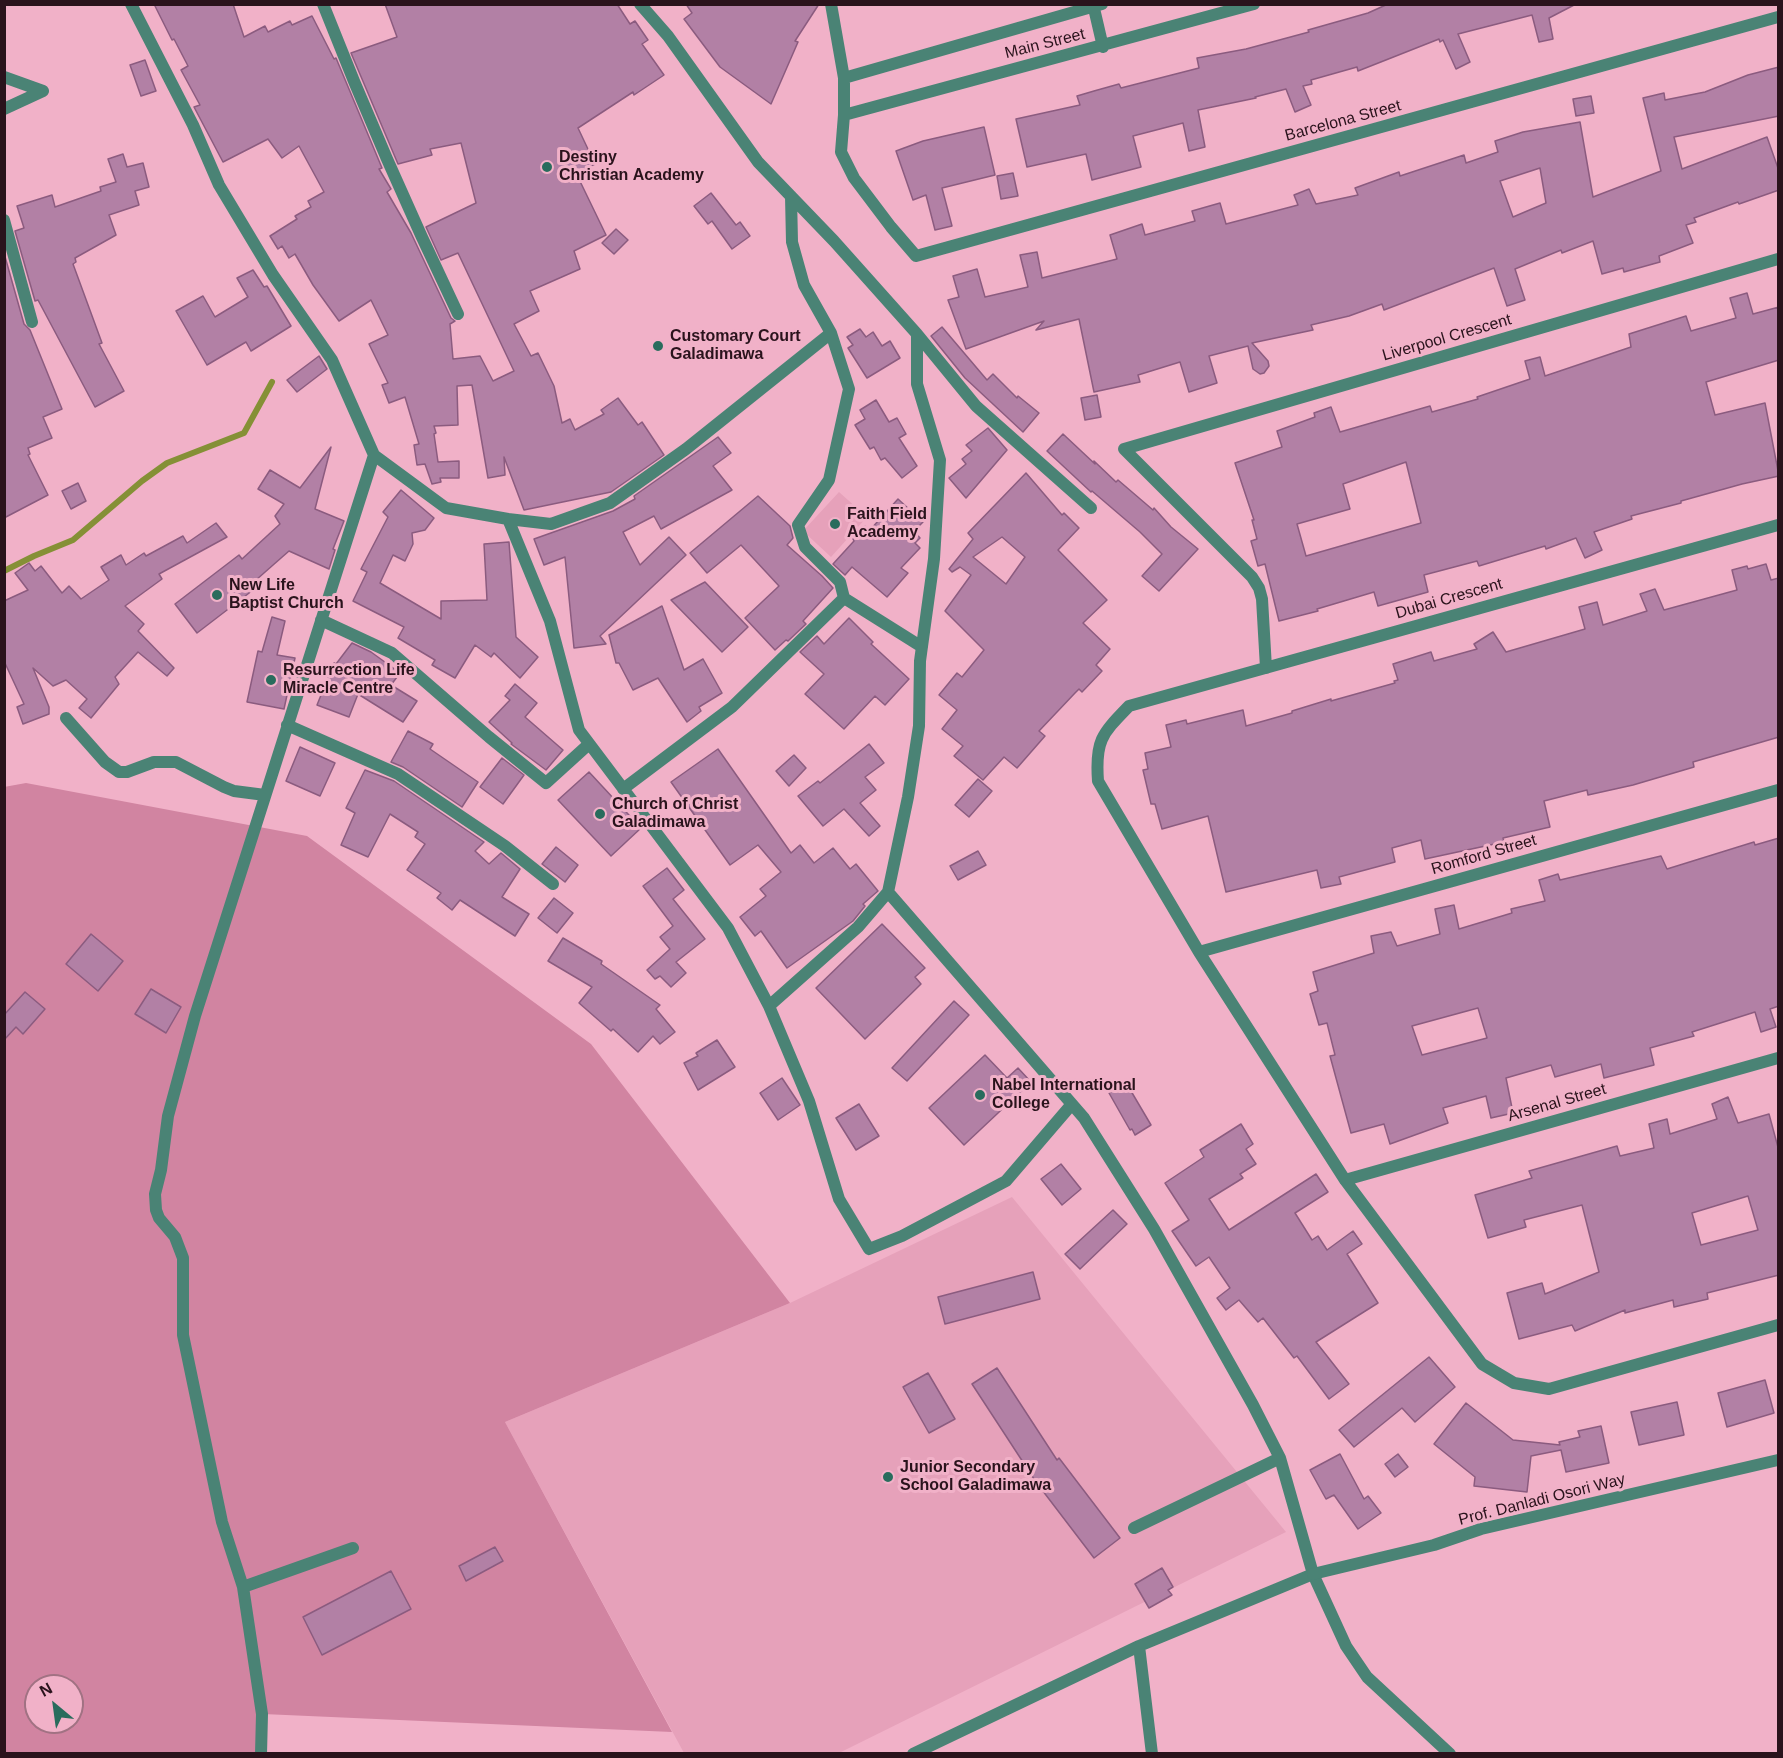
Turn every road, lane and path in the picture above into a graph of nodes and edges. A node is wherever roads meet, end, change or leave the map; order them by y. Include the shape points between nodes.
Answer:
1 (131, 4) edge
2 (323, 4) edge
3 (640, 4) edge
4 (831, 4) edge
5 (1254, 4) edge
6 (1096, 5) edge
7 (1779, 17) edge
8 (1103, 46) junction
9 (4, 77) edge
10 (844, 78) junction
11 (4, 109) edge
12 (844, 115) junction
13 (791, 196) junction
14 (4, 220) edge
15 (1779, 259) edge
16 (458, 314) dead end
17 (32, 322) dead end
18 (831, 333) junction
19 (916, 334) junction
20 (374, 455) junction
21 (1091, 508) dead end
22 (508, 519) junction
23 (1779, 525) edge
24 (844, 598) junction
25 (321, 620) junction
26 (922, 647) junction
27 (1266, 668) junction
28 (66, 718) dead end
29 (287, 725) junction
30 (589, 744) junction
31 (623, 789) junction
32 (1779, 790) edge
33 (265, 795) junction
34 (553, 884) dead end
35 (888, 892) junction
36 (1199, 952) junction
37 (769, 1006) junction
38 (1779, 1058) edge
39 (1072, 1104) junction
40 (1345, 1180) junction
41 (1779, 1325) edge
42 (1280, 1458) junction
43 (1779, 1460) edge
44 (1134, 1528) dead end
45 (353, 1548) dead end
46 (1313, 1574) junction
47 (243, 1587) junction
48 (1139, 1646) junction
49 (261, 1754) edge
50 (913, 1754) edge
51 (1152, 1754) edge
52 (1450, 1754) edge

1 - 20 street via 219,184 273,275 332,360
2 - 16 street via 413,220
3 - 13 street via 668,36 758,162
4 - 10 street
5 - 8 street, Main Street
6 - 8 street
6 - 10 street, Main Street
7 - 12 street, Barcelona Street via 916,256 854,178 841,152
8 - 12 street, Main Street
9 - 11 street via 43,91
10 - 12 street
13 - 18 street via 792,242 804,285
13 - 19 street
14 - 17 street
15 - 27 street, Liverpool Crescent via 1124,449 1252,577 1262,599
18 - 22 street via 686,449 610,503 551,524
18 - 24 street via 849,388 829,480 798,525 805,547 840,582
19 - 21 street via 976,406
19 - 26 street via 917,384 940,460 934,559
20 - 22 street via 446,508
20 - 25 street
22 - 30 street via 550,621 579,730
23 - 27 street, Dubai Crescent
24 - 26 street
24 - 31 street via 732,707
25 - 29 street
25 - 30 street via 392,653 546,783
26 - 35 street via 919,726
27 - 36 street, Dubai Crescent via 1129,706 1106,730 1096,755 1098,781
28 - 33 street via 119,772 154,762 176,762 234,791
29 - 33 street
29 - 34 street via 398,774 506,846
30 - 31 street
31 - 37 street via 728,928
32 - 36 street, Romford Street
33 - 47 street via 189,1038 168,1116 155,1194 159,1218 175,1237 183,1258 183,1335 222,1522
35 - 37 street via 858,927
35 - 39 street
36 - 40 street
37 - 39 street via 808,1101 839,1199 868,1249 902,1236 1006,1181
38 - 40 street, Arsenal Street
39 - 42 street via 1154,1229
40 - 41 street via 1482,1364 1514,1383 1549,1389
42 - 44 street
42 - 46 street
43 - 46 street, Prof. Danladi Osori Way via 1481,1529 1434,1545
45 - 47 street
46 - 48 street, Prof. Danladi Osori Way
46 - 52 street via 1346,1646 1367,1677
47 - 49 street via 262,1714
48 - 50 street, Prof. Danladi Osori Way
48 - 51 street

